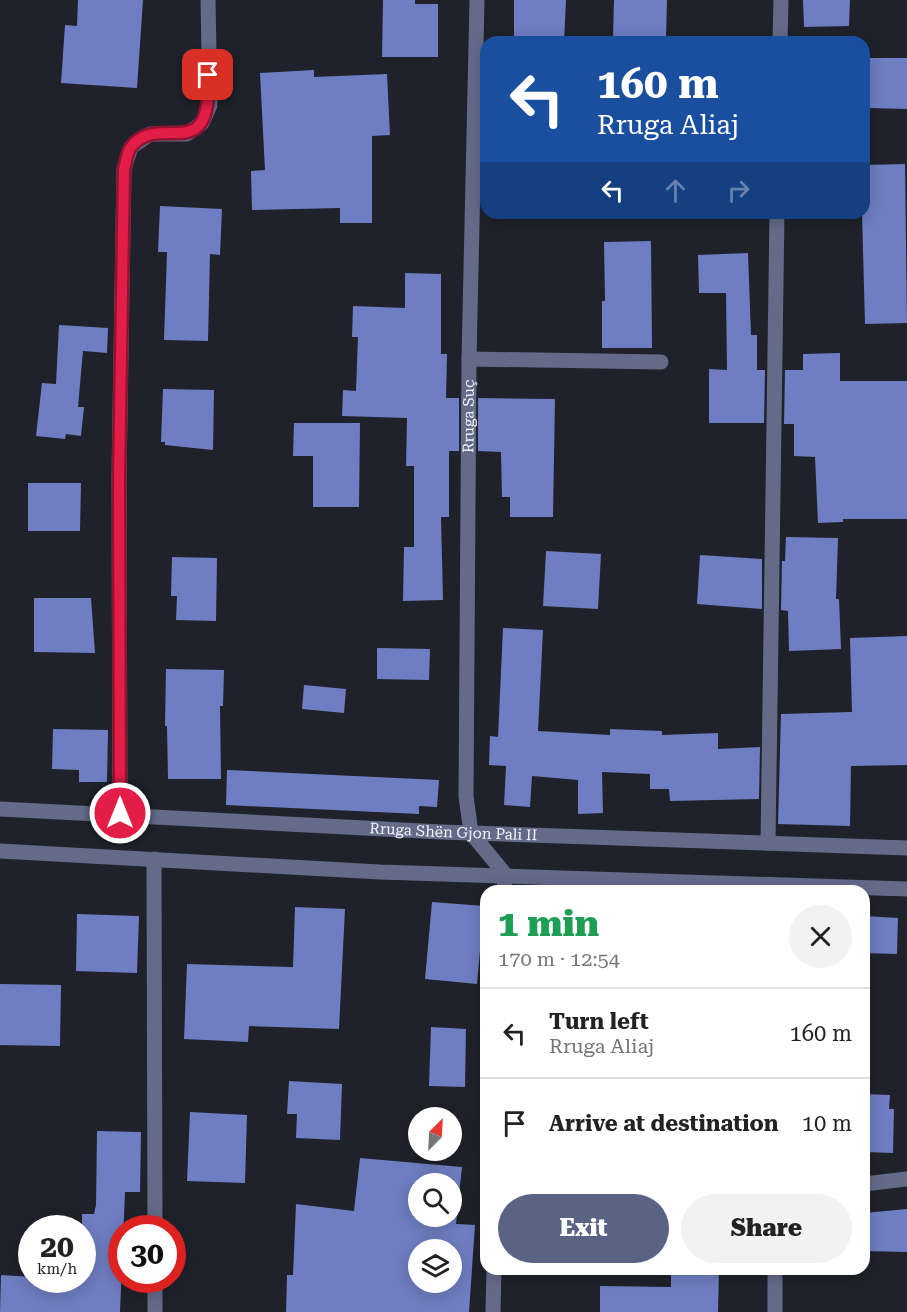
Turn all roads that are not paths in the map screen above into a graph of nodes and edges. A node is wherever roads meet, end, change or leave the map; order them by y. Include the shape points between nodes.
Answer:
1 (208, 0) edge
2 (477, 0) edge
3 (781, 0) edge
4 (780, 36) edge
5 (777, 219) edge
6 (469, 358) junction
7 (661, 362) dead end
8 (0, 809) edge
9 (120, 813) junction
10 (471, 833) junction
11 (768, 843) junction
12 (907, 848) edge
13 (0, 851) edge
14 (154, 859) junction
15 (505, 874) junction
16 (504, 885) edge
17 (800, 885) edge
18 (870, 888) edge
19 (907, 889) edge
20 (907, 1179) edge
21 (870, 1183) edge
22 (155, 1215) edge
23 (494, 1275) edge
24 (775, 1275) edge
25 (155, 1293) edge
26 (155, 1312) edge
27 (493, 1312) edge
28 (775, 1312) edge

1 - 9 street via 210,105 202,123 187,134 150,134 131,147 124,169 119,477
2 - 6 street, Rruga Suç
3 - 4 street
5 - 11 street
6 - 7 street
6 - 10 street, Rruga Suç via 466,796
8 - 9 street, Rruga Shën Gjon Pali II
9 - 10 street, Rruga Shën Gjon Pali II
10 - 11 street, Rruga Shën Gjon Pali II
10 - 15 street
11 - 12 street, Rruga Shën Gjon Pali II
13 - 14 street
14 - 15 street via 380,872
14 - 22 street
15 - 16 street
15 - 17 street
18 - 19 street
20 - 21 street
23 - 27 street
24 - 28 street
25 - 26 street

